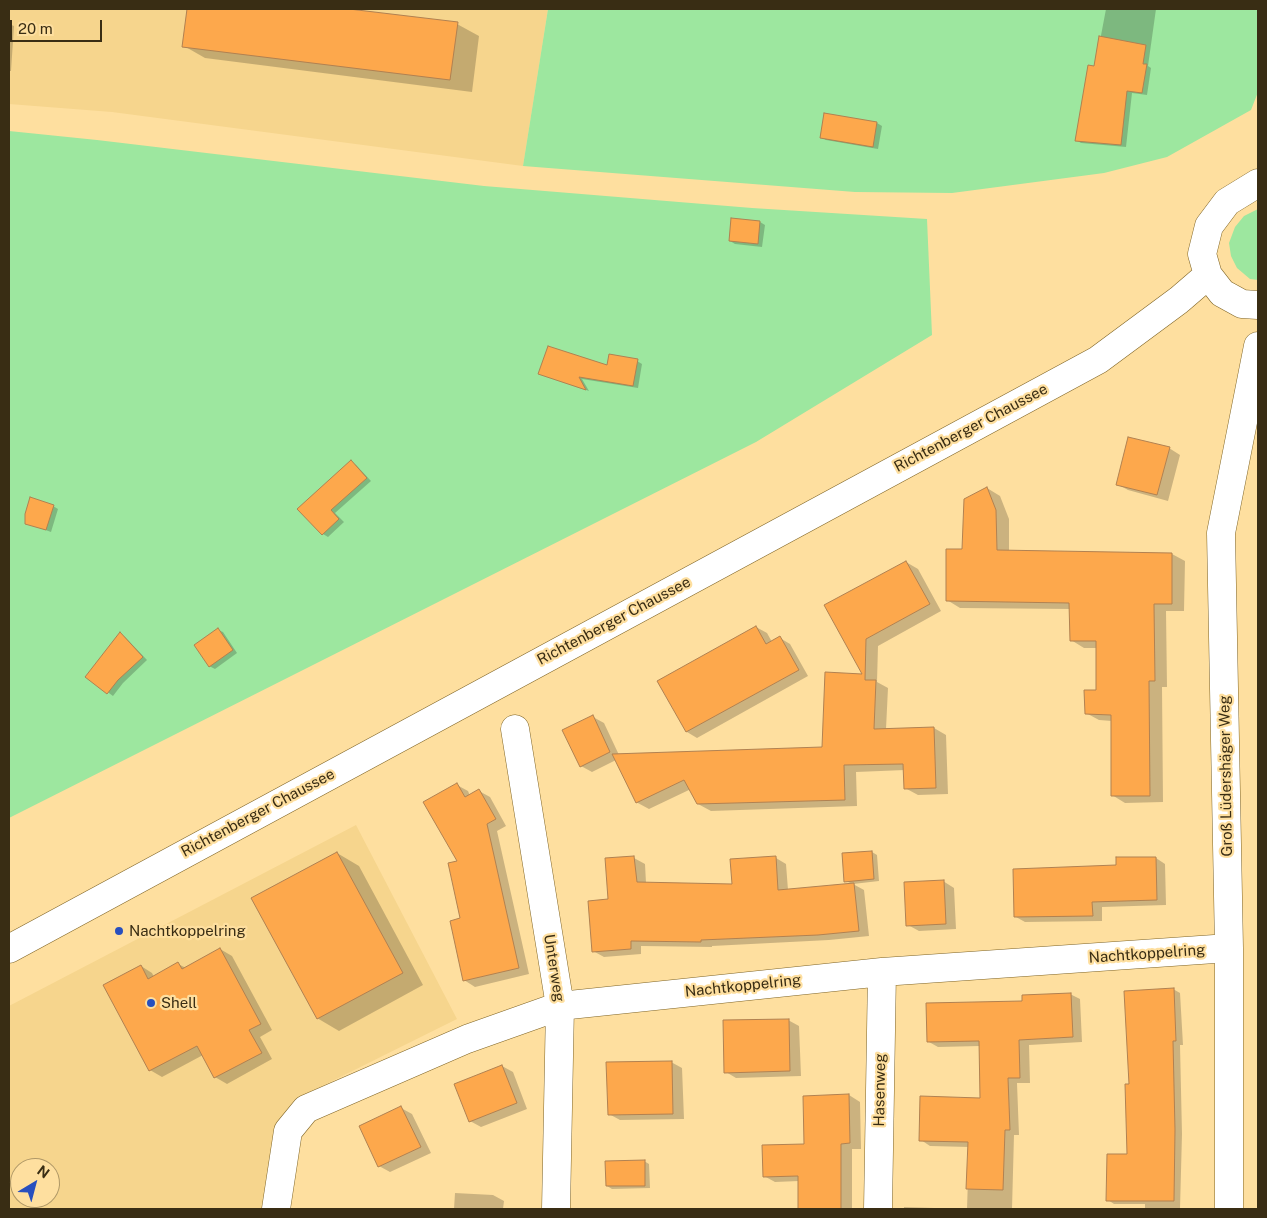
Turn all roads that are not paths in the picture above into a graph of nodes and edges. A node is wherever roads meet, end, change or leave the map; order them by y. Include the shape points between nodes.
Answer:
1 (1258, 183) edge
2 (1208, 275) junction
3 (1258, 305) edge
4 (1258, 346) edge
5 (515, 729) dead end
6 (1229, 948) junction
7 (9, 949) edge
8 (882, 972) junction
9 (560, 1006) junction
10 (276, 1209) edge
11 (556, 1209) edge
12 (878, 1209) edge
13 (1229, 1209) edge

1 - 2 street via 1227,202 1209,226 1202,254
2 - 3 street via 1222,293 1242,304
2 - 7 street, Richtenberger Chaussee via 1098,360
4 - 6 street, Groß Lüdershäger Weg via 1221,533
5 - 9 street, Unterweg
6 - 8 street, Nachtkoppelring
6 - 13 street, Groß Lüdershäger Weg
8 - 9 street, Nachtkoppelring
8 - 12 street, Hasenweg
9 - 10 street, Nachtkoppelring via 467,1039 306,1109 288,1131
9 - 11 street, Unterweg

